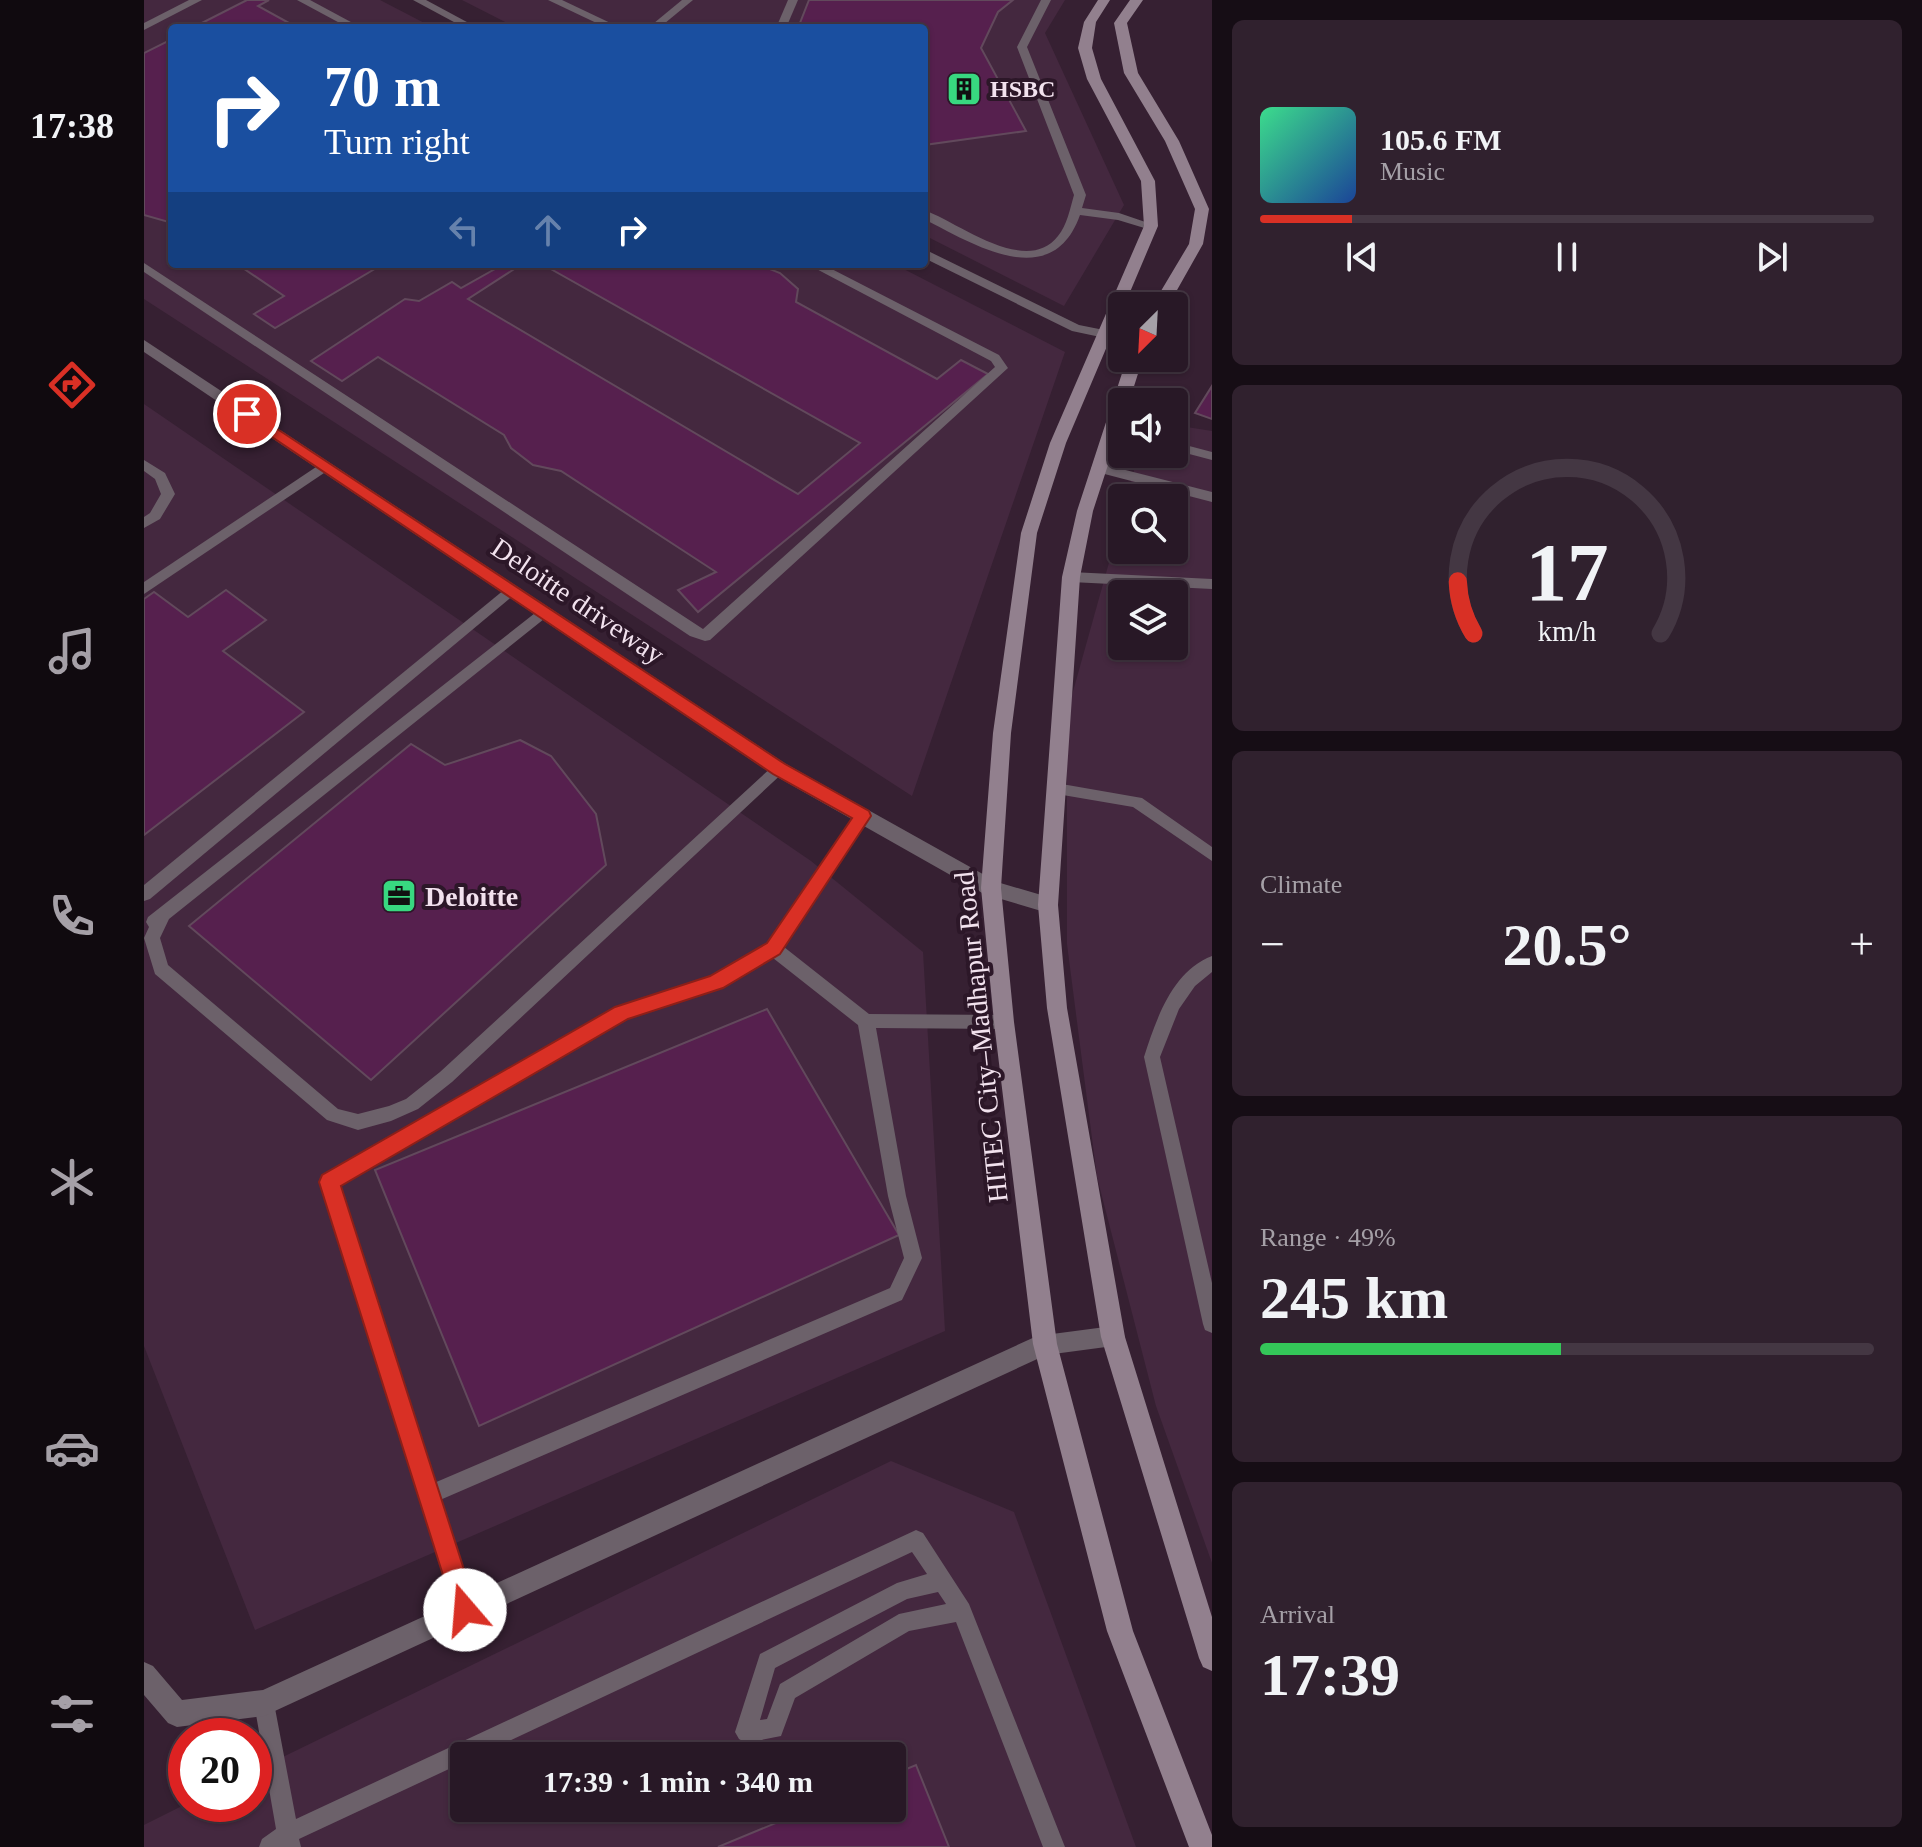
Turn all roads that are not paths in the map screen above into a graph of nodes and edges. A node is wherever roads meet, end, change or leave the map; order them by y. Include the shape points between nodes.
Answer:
1 (197, 0) edge
2 (302, 0) edge
3 (418, 0) edge
4 (553, 0) edge
5 (688, 0) edge
6 (793, 0) edge
7 (1046, 0) edge
8 (1104, 0) edge
9 (1137, 0) edge
10 (349, 24) edge
11 (465, 24) edge
12 (607, 24) edge
13 (658, 24) edge
14 (783, 24) edge
15 (144, 27) edge
16 (1075, 211) junction
17 (928, 216) edge
18 (1151, 226) junction
19 (928, 255) edge
20 (144, 267) edge
21 (821, 268) edge
22 (1168, 292) edge
23 (1105, 334) junction
24 (144, 345) edge
25 (1108, 447) edge
26 (1188, 450) edge
27 (1212, 456) edge
28 (144, 465) edge
29 (325, 466) junction
30 (1098, 468) junction
31 (1212, 497) edge
32 (144, 523) edge
33 (1071, 577) junction
34 (1212, 586) edge
35 (144, 589) edge
36 (510, 590) junction
37 (544, 611) junction
38 (779, 769) junction
39 (1056, 789) junction
40 (863, 816) junction
41 (1212, 855) edge
42 (991, 888) junction
43 (144, 894) edge
44 (1048, 905) junction
45 (163, 915) junction
46 (144, 930) edge
47 (774, 949) junction
48 (1212, 963) edge
49 (866, 1021) junction
50 (1004, 1022) junction
51 (1212, 1324) edge
52 (1113, 1337) junction
53 (1045, 1344) junction
54 (429, 1495) junction
55 (944, 1580) junction
56 (465, 1610) junction
57 (962, 1611) junction
58 (1212, 1658) edge
59 (144, 1675) edge
60 (264, 1703) junction
61 (283, 1843) edge
62 (1054, 1847) edge
63 (1203, 1847) edge

1 - 15 lane
2 - 10 lane
3 - 11 lane
4 - 12 lane
5 - 13 lane
6 - 14 lane
7 - 16 lane via 1022,47 1080,195
8 - 18 main road, HITEC City–Madhapur Road via 1090,22 1085,48 1094,79 1148,181
9 - 22 main road via 1120,23 1131,73 1172,141 1202,209 1196,244
16 - 17 lane via 1059,244 1036,255 1012,254
16 - 18 lane
18 - 23 main road, HITEC City–Madhapur Road
19 - 23 lane via 1076,328
20 - 21 lane via 705,636 1002,368 995,358
23 - 42 main road, HITEC City–Madhapur Road via 1058,443 1029,533 1002,733
24 - 29 street, Deloitte driveway
25 - 30 main road
26 - 27 lane
28 - 32 lane via 160,476 168,494 155,516
29 - 35 lane
29 - 36 street, Deloitte driveway
30 - 31 lane
30 - 33 main road
33 - 34 lane
33 - 39 main road
36 - 37 street, Deloitte driveway
36 - 43 lane
37 - 38 street, Deloitte driveway
37 - 45 lane
38 - 40 street, Deloitte driveway
38 - 45 lane via 446,1077 412,1104 358,1122 333,1115 161,969 152,938
39 - 41 lane via 1137,802
39 - 44 main road
40 - 42 street, Deloitte driveway
40 - 47 lane
42 - 44 street, Deloitte driveway
42 - 50 main road, HITEC City–Madhapur Road
44 - 52 main road via 1057,1008
45 - 46 lane
47 - 49 lane
47 - 54 lane via 716,982 622,1013 329,1182
48 - 51 lane via 1192,975 1166,1015 1152,1057
49 - 50 lane
49 - 54 lane via 913,1258 896,1294
50 - 53 main road, HITEC City–Madhapur Road
52 - 53 street
52 - 58 main road
53 - 56 street
53 - 63 main road, HITEC City–Madhapur Road via 1120,1631
54 - 56 lane
55 - 57 lane
55 - 57 lane via 904,1590 767,1661 746,1732 774,1729 787,1691 906,1621
55 - 61 lane via 916,1540
56 - 60 street
57 - 62 lane
59 - 60 street via 177,1714
60 - 61 lane

